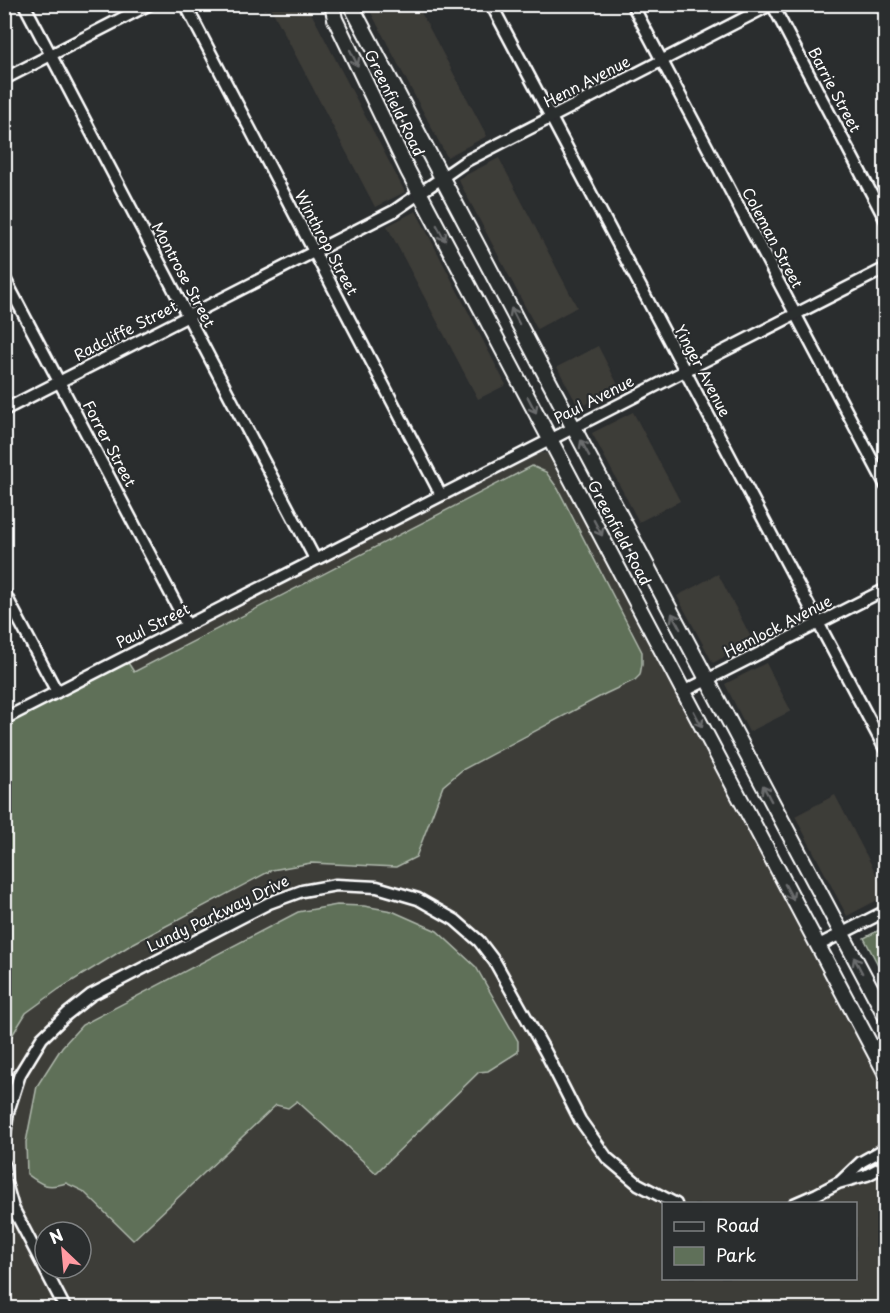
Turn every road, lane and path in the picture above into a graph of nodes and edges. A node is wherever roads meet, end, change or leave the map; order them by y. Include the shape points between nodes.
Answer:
1 (24, 4) edge
2 (150, 4) edge
3 (185, 4) edge
4 (332, 4) edge
5 (349, 4) edge
6 (491, 4) edge
7 (632, 4) edge
8 (772, 4) edge
9 (51, 55) junction
10 (662, 61) junction
11 (4, 79) edge
12 (551, 117) junction
13 (441, 177) junction
14 (420, 194) junction
15 (885, 221) edge
16 (314, 252) junction
17 (885, 268) edge
18 (4, 278) edge
19 (495, 279) junction
20 (472, 291) junction
21 (795, 314) junction
22 (188, 316) junction
23 (685, 371) junction
24 (59, 381) junction
25 (4, 410) edge
26 (574, 428) junction
27 (550, 439) junction
28 (885, 486) edge
29 (441, 495) junction
30 (315, 559) junction
31 (885, 589) edge
32 (4, 592) edge
33 (818, 623) junction
34 (187, 625) junction
35 (707, 680) junction
36 (57, 692) junction
37 (683, 692) junction
38 (4, 719) edge
39 (885, 751) edge
40 (885, 911) edge
41 (841, 934) junction
42 (817, 946) junction
43 (885, 1017) edge
44 (885, 1074) edge
45 (4, 1142) edge
46 (885, 1148) edge
47 (4, 1164) edge
48 (885, 1165) edge
49 (838, 1183) junction
50 (674, 1202) edge
51 (797, 1202) edge
52 (65, 1308) edge

1 - 9 street, Montrose Street
2 - 9 street
3 - 16 street, Winthrop Street
4 -> 14 main road, Greenfield Road via 335,19
5 - 13 main road, Greenfield Road
6 - 12 street, Yinger Avenue
7 - 10 street, Coleman Street
8 - 10 street, Henn Avenue
8 - 15 street, Barrie Street
9 - 11 street
9 - 22 street, Montrose Street
10 - 12 street, Henn Avenue
10 - 21 street, Coleman Street
12 - 13 street, Henn Avenue
12 - 23 street, Yinger Avenue
13 - 14 street, Henn Avenue
13 - 19 main road, Greenfield Road
14 - 16 street, Radcliffe Street
14 -> 20 main road, Greenfield Road
16 - 22 street, Radcliffe Street
16 - 29 street, Winthrop Street
17 - 21 street, Paul Avenue
18 - 24 street, Forrer Street
19 - 20 main road
26 -> 19 main road, Greenfield Road
20 -> 27 main road, Greenfield Road
21 - 23 street, Paul Avenue
21 - 28 street, Coleman Street
22 - 24 street, Radcliffe Street
22 - 30 street, Montrose Street
23 - 26 street, Paul Avenue
23 - 33 street, Yinger Avenue
24 - 25 street, Radcliffe Street
24 - 34 street, Forrer Street
26 - 27 street, Paul Avenue
35 -> 26 main road, Greenfield Road
27 - 29 street, Paul Avenue
27 -> 37 main road, Greenfield Road
29 - 30 street, Paul Avenue
30 - 34 street, Paul Street
31 - 33 street, Hemlock Avenue
32 - 36 street
33 - 35 street, Hemlock Avenue
33 - 39 street, Yinger Avenue
34 - 36 street, Paul Street
35 - 37 street, Hemlock Avenue
41 -> 35 main road, Greenfield Road
36 - 38 street, Paul Street
37 -> 42 main road, Greenfield Road
40 - 41 street
41 - 42 street
43 -> 41 main road, Greenfield Road
42 - 44 main road, Greenfield Road
45 - 50 street, Lundy Parkway Drive via 20,1074 42,1038 91,995 269,903 302,891 336,885 377,887 417,899 455,920 478,941 495,962 580,1120 607,1158 638,1184
46 - 49 street via 861,1162
47 - 52 street via 13,1208
48 - 49 street
49 - 51 street

